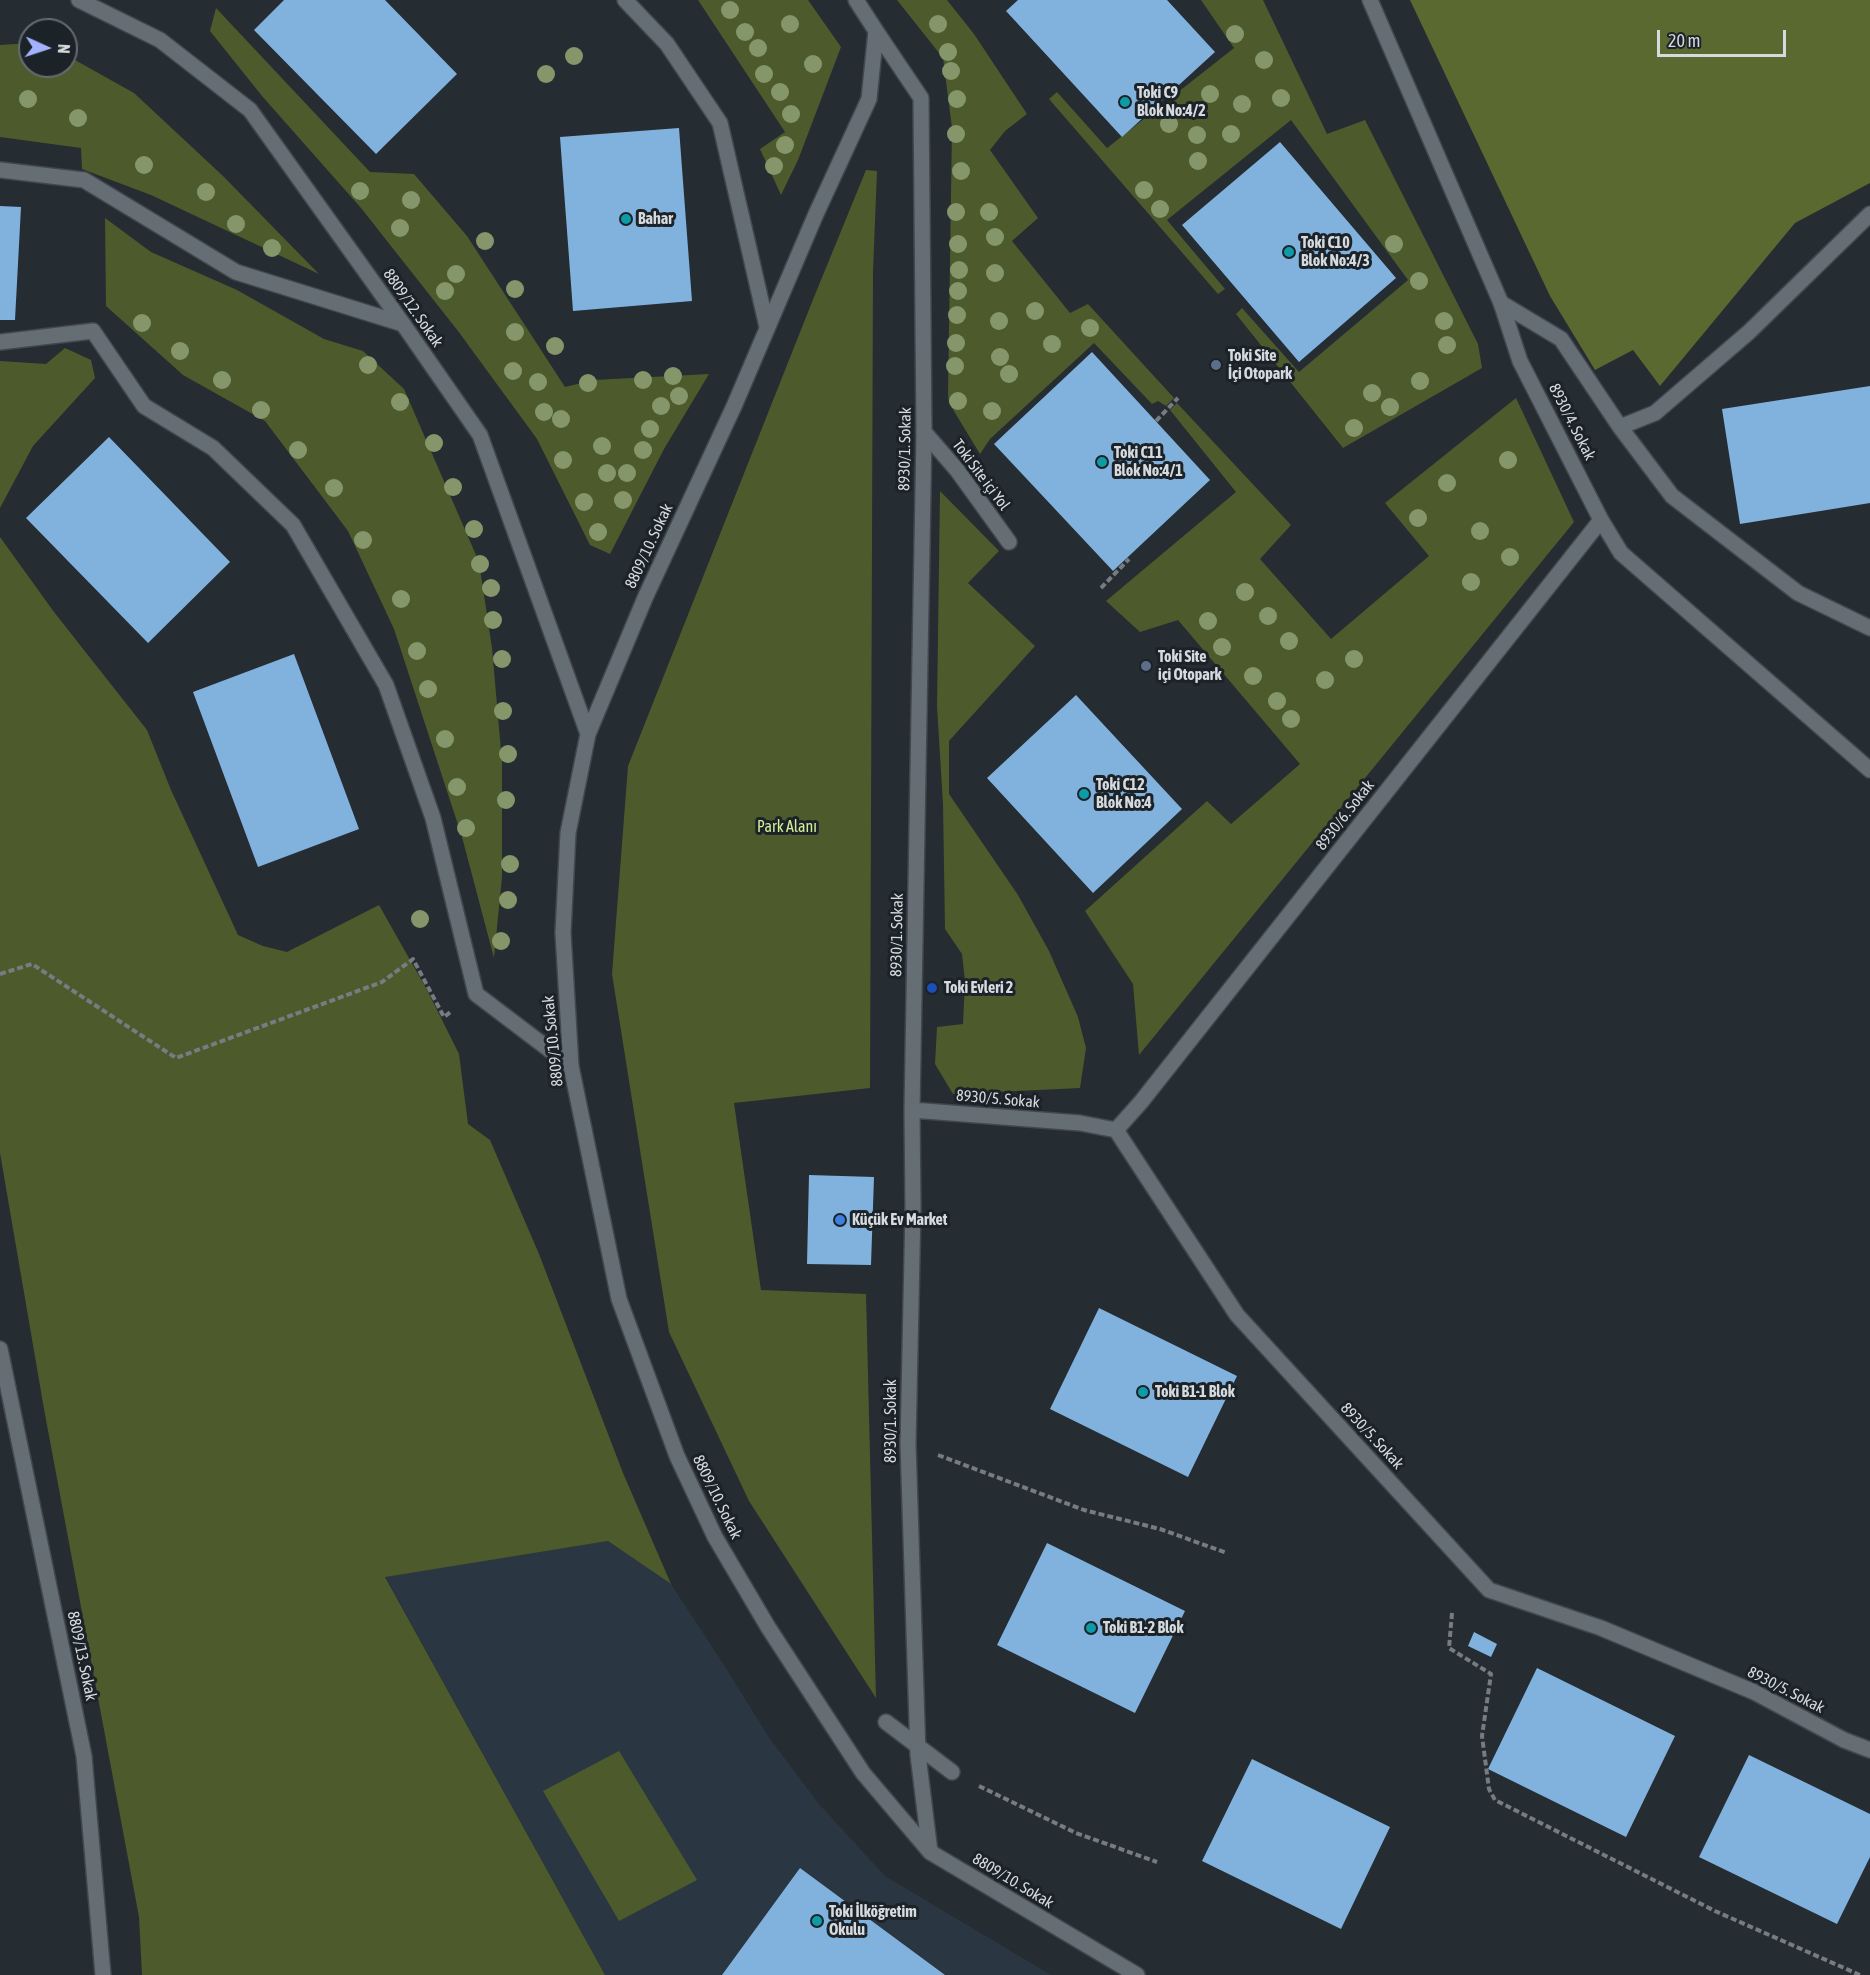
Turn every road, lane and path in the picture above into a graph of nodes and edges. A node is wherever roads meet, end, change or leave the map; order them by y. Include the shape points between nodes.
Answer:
1 (79, 0) edge
2 (625, 0) edge
3 (856, 0) edge
4 (1370, 0) edge
5 (876, 31) junction
6 (0, 170) edge
7 (1870, 214) edge
8 (1501, 303) junction
9 (404, 324) junction
10 (767, 327) junction
11 (0, 342) edge
12 (1178, 398) dead end
13 (1156, 421) dead end
14 (1620, 427) junction
15 (924, 432) junction
16 (1601, 520) junction
17 (1009, 542) dead end
18 (1129, 559) dead end
19 (1101, 588) dead end
20 (1870, 628) edge
21 (588, 734) junction
22 (1870, 770) edge
23 (0, 974) edge
24 (476, 993) junction
25 (571, 1066) junction
26 (912, 1110) junction
27 (1116, 1130) junction
28 (0, 1349) edge
29 (908, 1444) junction
30 (1227, 1552) dead end
31 (1452, 1613) dead end
32 (886, 1722) dead end
33 (918, 1746) junction
34 (1870, 1750) edge
35 (952, 1772) joint
36 (930, 1852) junction
37 (1157, 1862) dead end
38 (103, 1975) edge
39 (1137, 1975) edge
40 (1860, 1975) edge

1 - 9 street, 8809/12. Sokak via 160,40 250,110
2 - 10 street via 667,44 720,123
3 - 5 street
4 - 8 street, 8930/4. Sokak
5 - 10 street, 8809/10. Sokak via 869,99
5 - 15 street, 8930/1. Sokak via 921,98
6 - 9 street via 84,180 236,272
7 - 14 street via 1740,339 1655,412
8 - 14 street via 1561,339
8 - 16 street, 8930/4. Sokak via 1520,360
9 - 21 street, 8809/12. Sokak via 480,435
10 - 21 street, 8809/10. Sokak
11 - 24 street via 93,331 144,406 213,448 293,525 386,685 433,818
12 - 13 path
14 - 20 street via 1672,496 1798,593
15 - 17 street, Toki Site içi Yol
15 - 26 street, 8930/1. Sokak
16 - 22 street, 8930/4. Sokak via 1621,553
16 - 27 street, 8930/6. Sokak
18 - 19 path
21 - 25 street, 8809/10. Sokak via 568,833 562,933
23 - 24 path via 32,963 176,1058 382,982 413,959 444,1017
24 - 25 street
25 - 36 street, 8809/10. Sokak via 619,1299 677,1456 715,1537 768,1627 863,1773
26 - 27 street, 8930/5. Sokak
26 - 29 street, 8930/1. Sokak
27 - 34 street, 8930/5. Sokak via 1237,1315 1489,1590 1601,1628 1743,1687
28 - 38 street, 8809/13. Sokak via 84,1756
29 - 30 path via 1084,1510 1160,1529
29 - 33 street, 8930/1. Sokak
31 - 40 path via 1449,1648 1491,1674 1482,1736 1489,1789 1496,1800 1715,1911
32 - 33 street
33 - 35 street
33 - 36 street, 8930/1. Sokak
35 - 37 path via 1076,1833
36 - 39 street, 8809/10. Sokak

